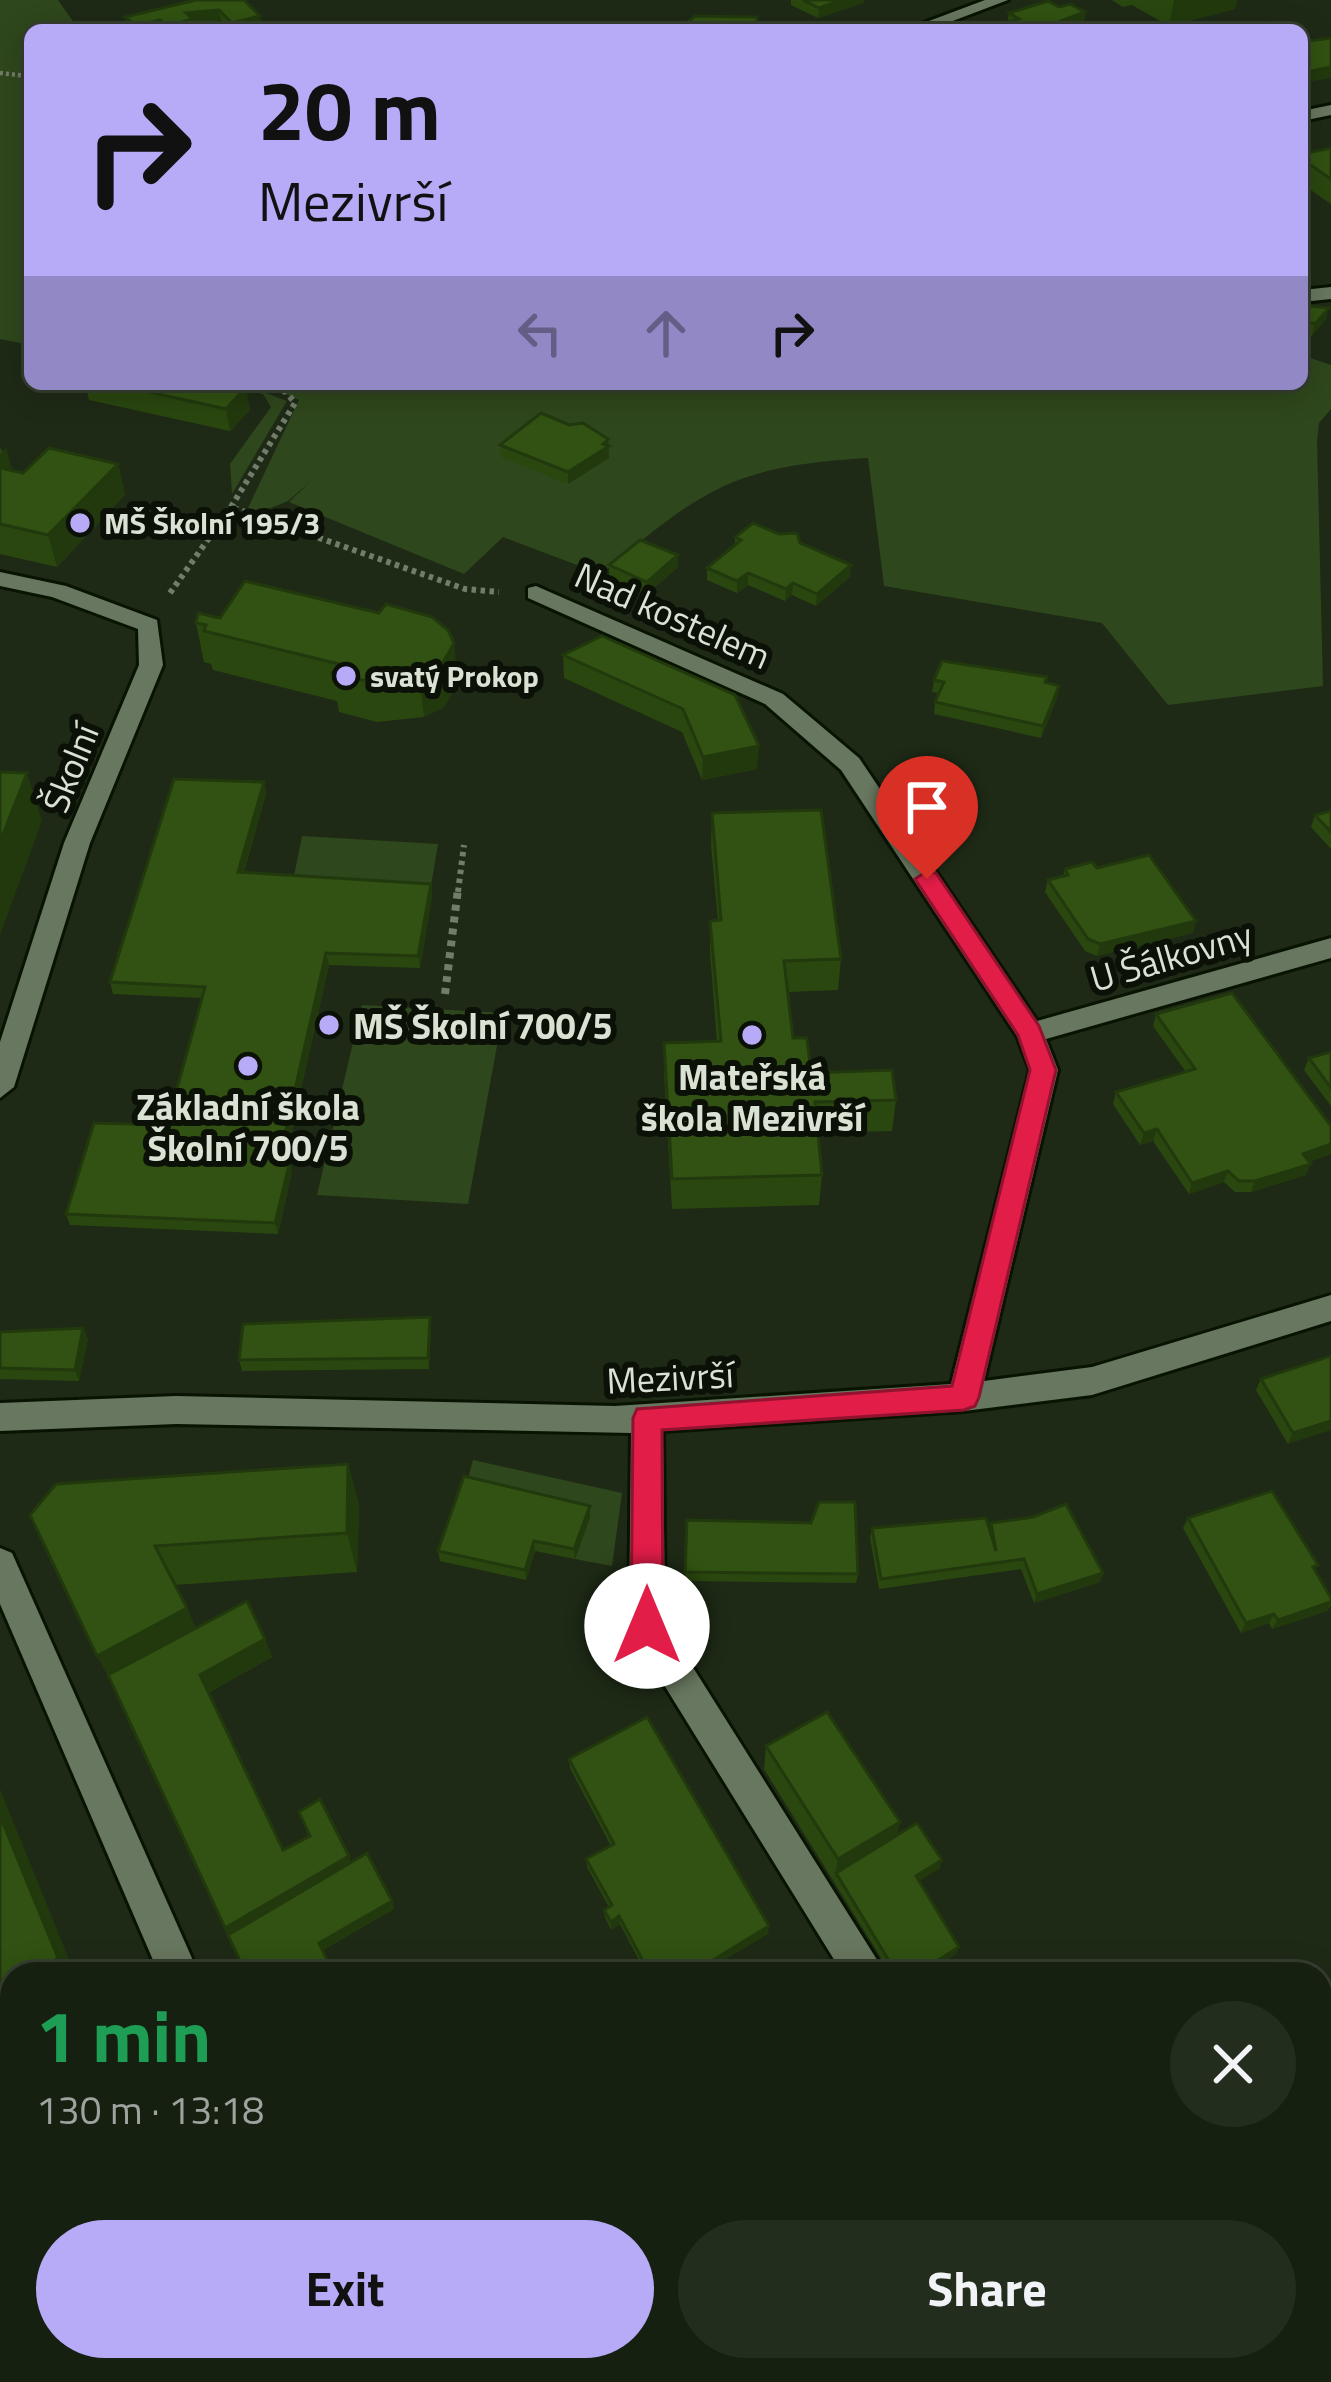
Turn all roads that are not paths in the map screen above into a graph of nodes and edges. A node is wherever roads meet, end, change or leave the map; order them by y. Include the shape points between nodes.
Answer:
1 (1000, 0) edge
2 (930, 24) edge
3 (0, 578) edge
4 (536, 593) road end
5 (1331, 948) edge
6 (1030, 1033) junction
7 (0, 1087) edge
8 (1331, 1308) edge
9 (964, 1397) junction
10 (0, 1417) edge
11 (647, 1418) junction
12 (0, 1564) edge
13 (174, 1962) edge
14 (858, 1962) edge

1 - 2 street
3 - 7 street, Školní via 149,625 151,665 77,843
4 - 6 street, Nad kostelem via 774,699 850,764
5 - 6 street, U Šálkovny
6 - 9 street, Nad kostelem via 1043,1070
8 - 9 street, Mezivrší via 1092,1382
9 - 11 street, Mezivrší
10 - 11 street, Mezivrší via 176,1410
11 - 14 street via 647,1626
12 - 13 street

